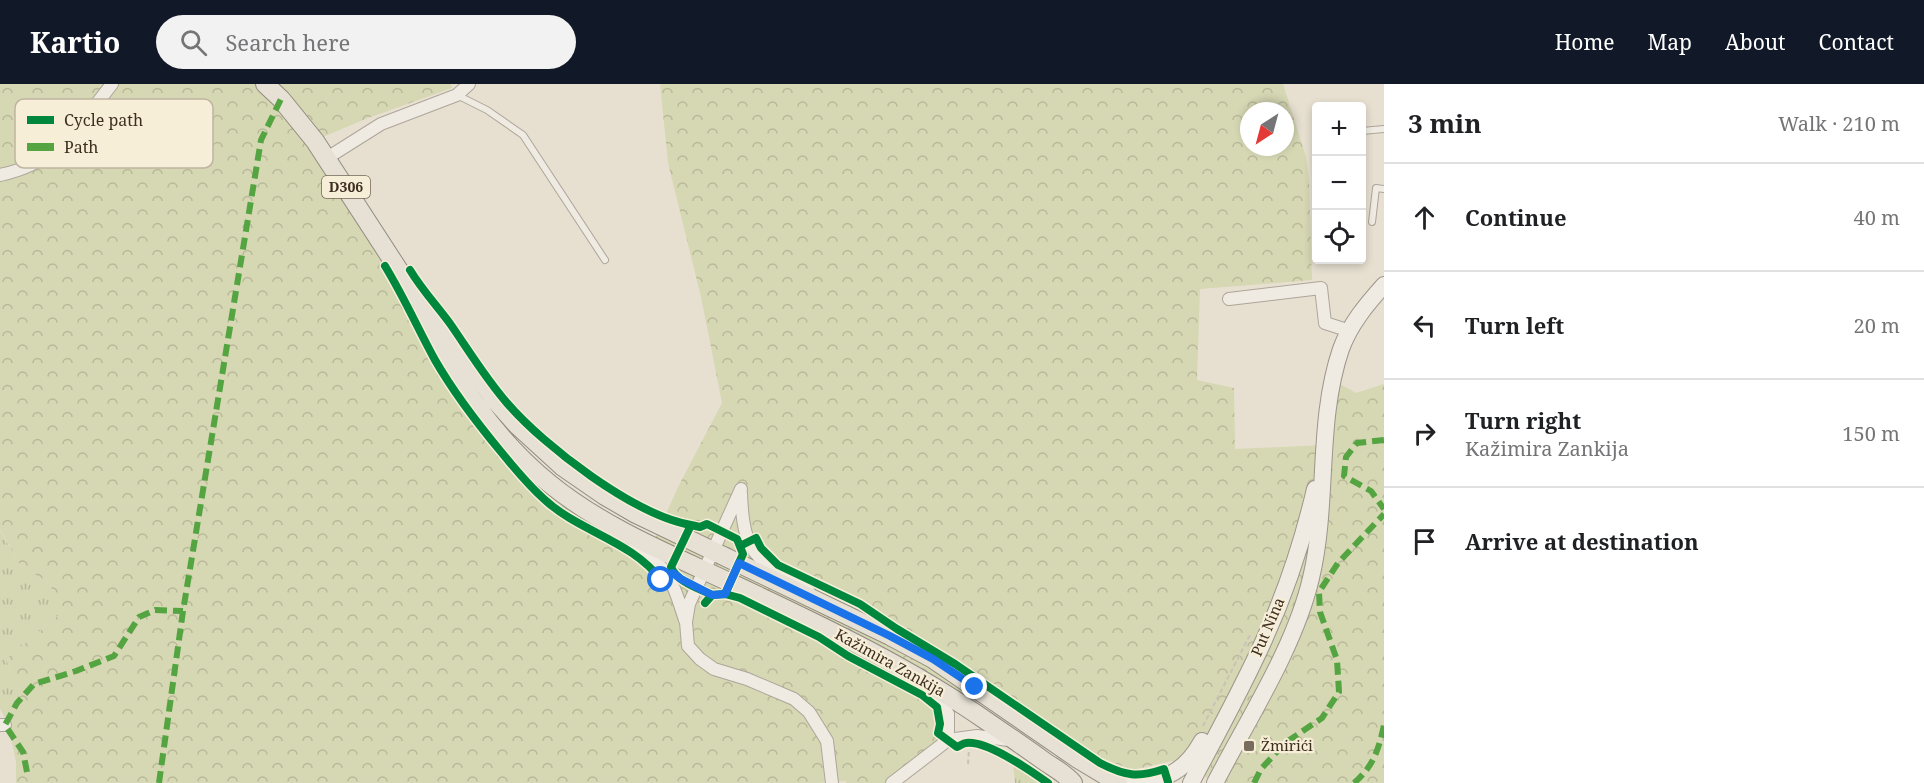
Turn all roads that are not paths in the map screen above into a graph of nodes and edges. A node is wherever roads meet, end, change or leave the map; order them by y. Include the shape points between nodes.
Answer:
1 (112, 84) edge
2 (265, 84) edge
3 (469, 84) edge
4 (457, 95) junction
5 (100, 99) edge
6 (1384, 129) edge
7 (1366, 131) edge
8 (327, 158) junction
9 (22, 168) edge
10 (0, 175) edge
11 (1384, 189) edge
12 (1372, 222) dead end
13 (605, 260) dead end
14 (1384, 285) edge
15 (413, 292) junction
16 (1229, 300) dead end
17 (1350, 331) junction
18 (1323, 462) junction
19 (627, 534) junction
20 (712, 550) junction
21 (703, 570) junction
22 (820, 602) junction
23 (686, 622) junction
24 (933, 685) junction
25 (1221, 726) junction
26 (948, 740) junction
27 (1015, 741) junction
28 (1228, 757) junction
29 (1115, 781) edge
30 (1075, 782) edge
31 (832, 783) edge
32 (892, 783) edge
33 (1191, 783) edge
34 (1215, 783) edge
35 (1230, 783) edge

1 - 5 street
2 - 8 main road, Kažimira Zankija / D306
3 - 4 street
4 - 8 street via 381,124
4 - 13 lane via 523,135
6 - 7 lane
8 - 15 main road, Kažimira Zankija / D306
9 - 10 street
11 - 12 lane via 1376,188
14 - 17 main road, Put Nina via 1366,304
15 - 19 main road, Kažimira Zankija / D306 via 455,374 503,438 549,483
15 - 20 main road, Kažimira Zankija / D306 via 448,332 494,399 539,447 616,503
16 - 17 street via 1321,288 1325,323
17 - 18 main road, Put Nina via 1333,380
18 - 25 main road, Put Nina via 1275,614
18 - 28 main road, Put Nina via 1316,553 1300,615
19 - 21 main road, Kažimira Zankija / D306
19 - 23 street via 668,576
20 - 21 street
20 - 22 main road, Kažimira Zankija / D306
20 - 22 street via 741,489 742,522 755,553
21 - 23 street
21 - 24 main road, Kažimira Zankija / D306
22 - 29 main road, Kažimira Zankija / D306 via 933,659
23 - 31 street via 688,646 700,659 714,669 794,699 809,712 827,741
24 - 26 street via 948,714
24 - 27 main road, Kažimira Zankija / D306
25 - 29 main road via 1206,734 1195,754 1176,772 1154,780
25 - 33 main road, Put Nina
26 - 27 street via 976,736
26 - 32 street
27 - 30 main road, Kažimira Zankija / D306
28 - 34 main road, Put Nina
28 - 35 main road

